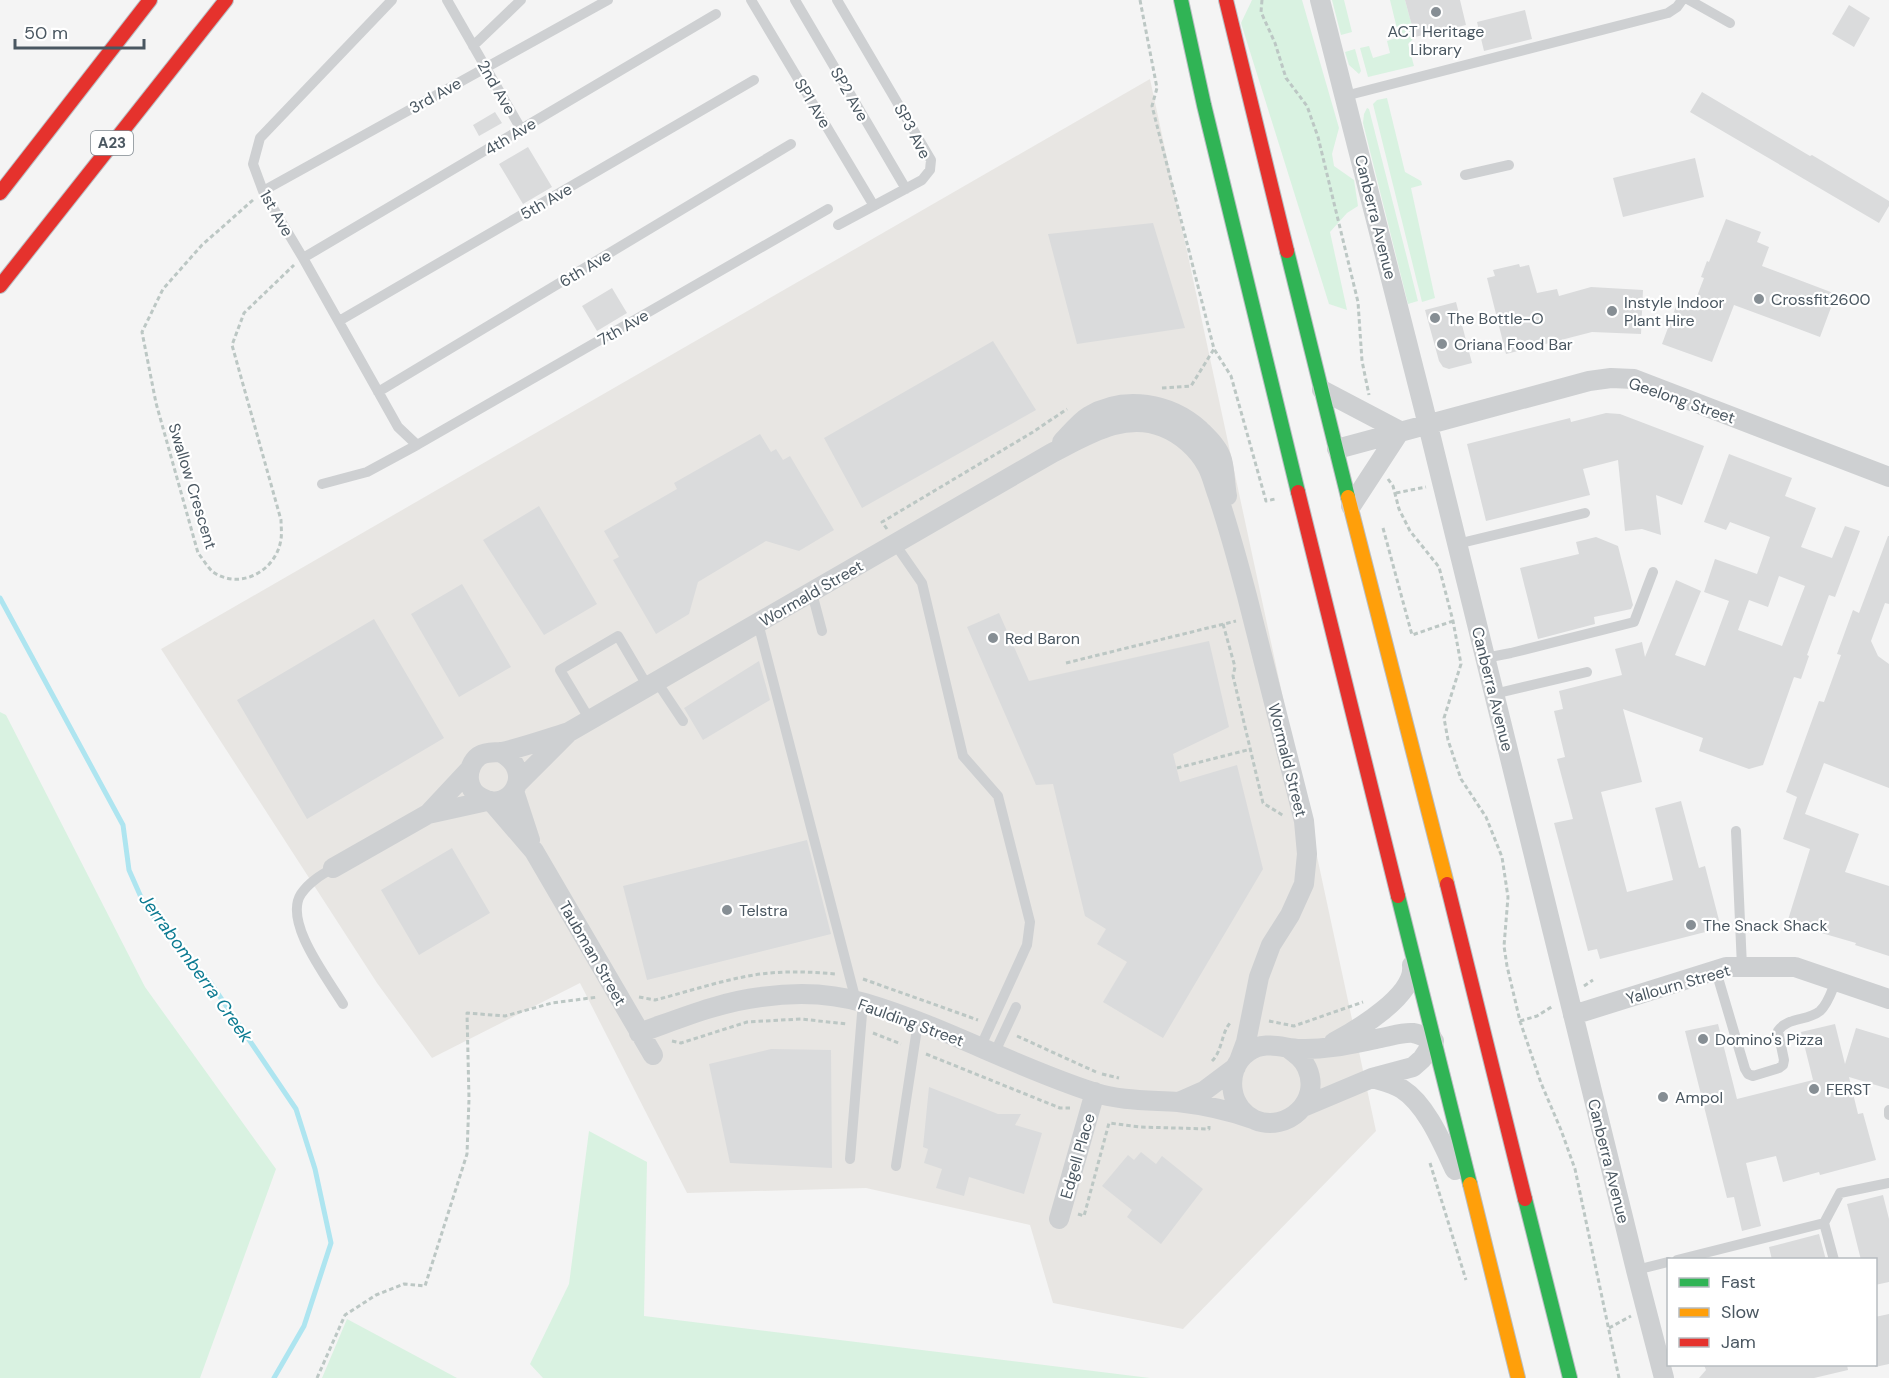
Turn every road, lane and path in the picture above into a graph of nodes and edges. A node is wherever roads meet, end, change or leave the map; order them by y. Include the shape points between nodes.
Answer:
1 (150, 0) edge
2 (226, 0) edge
3 (392, 0) edge
4 (447, 0) edge
5 (521, 0) edge
6 (608, 0) edge
7 (751, 0) edge
8 (795, 0) edge
9 (837, 0) edge
10 (1140, 0) edge
11 (1181, 0) edge
12 (1226, 0) edge
13 (1262, 0) edge
14 (1320, 0) edge
15 (1682, 0) edge
16 (1689, 0) edge
17 (716, 14) dead end
18 (1730, 23) dead end
19 (473, 46) junction
20 (485, 67) junction
21 (754, 80) dead end
22 (1345, 96) junction
23 (521, 129) junction
24 (791, 144) dead end
25 (1509, 165) dead end
26 (1466, 175) dead end
27 (906, 189) junction
28 (263, 191) junction
29 (0, 193) edge
30 (874, 206) junction
31 (828, 209) dead end
32 (838, 225) dead end
33 (303, 258) junction
34 (0, 286) edge
35 (339, 321) junction
36 (1322, 390) junction
37 (378, 392) junction
38 (1370, 402) dead end
39 (1279, 413) junction
40 (1427, 423) junction
41 (1400, 431) junction
42 (1294, 435) dead end
43 (417, 445) junction
44 (1327, 452) junction
45 (1385, 476) dead end
46 (1889, 477) edge
47 (1307, 480) dead end
48 (1442, 483) junction
49 (322, 484) dead end
50 (1298, 493) junction
51 (1396, 493) junction
52 (1351, 506) junction
53 (1585, 513) dead end
54 (1305, 521) junction
55 (1382, 523) dead end
56 (895, 544) junction
57 (1457, 544) junction
58 (1653, 572) dead end
59 (812, 593) junction
60 (1453, 621) junction
61 (758, 623) junction
62 (1220, 625) dead end
63 (822, 631) dead end
64 (1485, 658) junction
65 (1066, 663) dead end
66 (1587, 672) dead end
67 (652, 684) junction
68 (1494, 694) junction
69 (590, 720) junction
70 (683, 721) dead end
71 (569, 732) junction
72 (1251, 749) dead end
73 (500, 752) junction
74 (1177, 768) dead end
75 (470, 769) junction
76 (516, 787) junction
77 (489, 801) junction
78 (428, 814) junction
79 (1736, 831) dead end
80 (534, 851) junction
81 (1440, 860) junction
82 (333, 868) joint
83 (1406, 931) junction
84 (1450, 953) dead end
85 (1742, 967) junction
86 (1716, 971) junction
87 (1259, 977) junction
88 (1836, 981) junction
89 (618, 995) junction
90 (1889, 999) edge
91 (1368, 1000) dead end
92 (860, 1002) junction
93 (343, 1004) dead end
94 (1016, 1007) dead end
95 (1573, 1015) junction
96 (1261, 1021) junction
97 (918, 1022) junction
98 (639, 1033) junction
99 (1443, 1038) junction
100 (1281, 1046) junction
101 (1318, 1050) junction
102 (987, 1051) junction
103 (653, 1055) dead end
104 (1237, 1064) junction
105 (1479, 1068) dead end
106 (1372, 1078) junction
107 (1095, 1092) junction
108 (1499, 1094) junction
109 (1179, 1102) junction
110 (1211, 1107) junction
111 (1304, 1107) junction
112 (1889, 1110) edge
113 (1889, 1115) edge
114 (1253, 1119) junction
115 (850, 1159) dead end
116 (1429, 1160) dead end
117 (896, 1166) dead end
118 (1889, 1183) edge
119 (1060, 1214) joint
120 (1478, 1216) junction
121 (1824, 1223) junction
122 (1685, 1258) edge
123 (1833, 1258) edge
124 (1667, 1262) edge
125 (1636, 1270) junction
126 (1469, 1287) dead end
127 (1645, 1308) junction
128 (1609, 1328) junction
129 (1663, 1354) edge
130 (316, 1378) edge
131 (1518, 1378) edge
132 (1570, 1378) edge
133 (1619, 1378) edge
134 (1664, 1378) edge

1 - 29 highway
2 - 34 highway, A23
3 - 28 lane, 1st Ave via 260,138 253,164
4 - 19 lane, 2nd Ave
5 - 19 lane, 2nd Ave
6 - 20 lane, 3rd Ave
7 - 30 lane, SP1 Ave
8 - 27 lane, SP2 Ave
9 - 27 lane, SP3 Ave via 931,160 930,170 922,180
10 - 50 path via 1157,88 1152,106 1214,349 1231,376 1266,501
11 - 39 highway
12 - 36 highway
13 - 38 path via 1261,12 1286,78 1307,106 1318,137 1358,302 1362,362
14 - 22 street, Canberra Avenue
15 - 22 lane via 1668,13
16 - 18 lane
17 - 23 lane, 4th Ave
19 - 20 lane, 2nd Ave
20 - 23 lane, 2nd Ave
20 - 28 lane, 3rd Ave
21 - 35 lane, 5th Ave
22 - 40 street, Canberra Avenue
23 - 33 lane, 4th Ave
24 - 37 lane, 6th Ave
25 - 26 lane
27 - 30 lane, SP3 Ave
28 - 33 lane, 1st Ave
28 - 33 path, Swallow Crescent via 202,245 163,289 141,332 156,403 198,553 213,572 234,579 254,577 271,563 281,540 281,520 232,345 244,313
30 - 32 lane, SP3 Ave
31 - 43 lane, 7th Ave
33 - 35 lane, 1st Ave
35 - 37 lane, 1st Ave
36 - 41 street
36 - 44 highway
37 - 43 lane, 1st Ave via 398,428
39 - 42 highway
39 - 50 highway
40 - 41 street, Geelong Street
40 - 46 street, Geelong Street via 1589,381 1634,379
40 - 48 street, Canberra Avenue
41 - 44 street, Geelong Street
41 - 52 street
43 - 49 lane, 7th Ave via 367,472
44 - 52 highway
45 - 51 path
47 - 54 highway
48 - 51 path
48 - 57 street, Canberra Avenue
50 - 54 highway
51 - 60 path via 1410,531 1439,567
52 - 81 highway
53 - 57 lane
54 - 83 highway
55 - 60 path via 1412,635
56 - 59 street, Wormald Street
56 - 87 street, Wormald Street via 1052,453 1112,424 1144,422 1163,427 1197,451 1207,466 1232,536 1304,821 1304,884 1271,945
56 - 102 lane via 922,583 963,756 998,796 1030,922 1027,945
57 - 64 street, Canberra Avenue
58 - 64 lane via 1634,622
59 - 61 street, Wormald Street
59 - 63 lane
60 - 128 path via 1461,664 1444,718 1448,740 1461,779 1486,817 1502,857 1508,897 1504,946 1507,966 1520,1021 1575,1168
61 - 67 street, Wormald Street
61 - 92 lane
62 - 65 path
64 - 68 street, Canberra Avenue
66 - 68 lane
67 - 69 street, Wormald Street
67 - 69 lane via 618,636 560,670
67 - 70 lane
68 - 95 street, Canberra Avenue
69 - 71 street, Wormald Street
71 - 73 street, Wormald Street
71 - 76 street, Wormald Street
72 - 74 path
73 - 75 street, Wormald Street via 480,755
73 - 76 street via 518,770
75 - 77 street via 473,791
75 - 78 street, Wormald Street
76 - 77 street, Wormald Street via 508,797
76 - 80 street, Taubman Street
77 - 78 street, Wormald Street
77 - 80 street, Taubman Street
78 - 82 street, Wormald Street
79 - 85 lane
80 - 89 street, Taubman Street
81 - 84 highway
81 - 108 highway
82 - 93 lane via 316,878 300,895 297,921
83 - 99 highway
83 - 101 street via 1413,970 1404,990 1394,1003
85 - 86 street, Yallourn Street
85 - 88 street, Yallourn Street via 1795,967
86 - 88 lane via 1744,1069 1753,1076 1783,1065 1778,1030 1786,1023 1819,1012
86 - 95 street, Yallourn Street
87 - 96 street, Wormald Street via 1257,1014
87 - 104 street, Wormald Street via 1246,1042
88 - 90 street, Yallourn Street
89 - 98 street, Taubman Street
89 - 130 path via 552,1003 505,1016 467,1013 467,1154 425,1286 404,1284 376,1295 345,1315
91 - 96 path via 1294,1026
92 - 97 street, Faulding Street
92 - 98 street, Faulding Street via 806,994 761,997 730,1002
92 - 115 lane
94 - 102 lane
95 - 125 street, Canberra Avenue
96 - 100 street, Wormald Street
97 - 102 street, Faulding Street
97 - 117 lane
98 - 103 street, Taubman Street
99 - 101 street via 1404,1034
99 - 106 street via 1413,1067
99 - 120 highway
100 - 101 street
100 - 104 street via 1255,1048
100 - 111 street via 1299,1056 1307,1068 1311,1081
102 - 107 street, Faulding Street
104 - 109 street, Faulding Street via 1204,1091
104 - 114 street via 1232,1086 1234,1099
105 - 108 highway
106 - 111 street
106 - 120 street via 1404,1090 1420,1108 1435,1129
107 - 109 street, Faulding Street via 1124,1099
107 - 119 street, Edgell Place
108 - 132 highway
109 - 110 street, Faulding Street
110 - 114 street, Faulding Street
110 - 119 path via 1209,1130 1108,1123 1083,1216
111 - 114 street via 1281,1122 1268,1124
112 - 113 lane
116 - 126 path
118 - 121 lane via 1840,1193
120 - 131 highway
121 - 122 lane
121 - 123 lane
124 - 125 lane
125 - 127 street, Canberra Avenue
127 - 128 path
127 - 129 street, Canberra Avenue
128 - 133 path
129 - 134 street, Canberra Avenue

